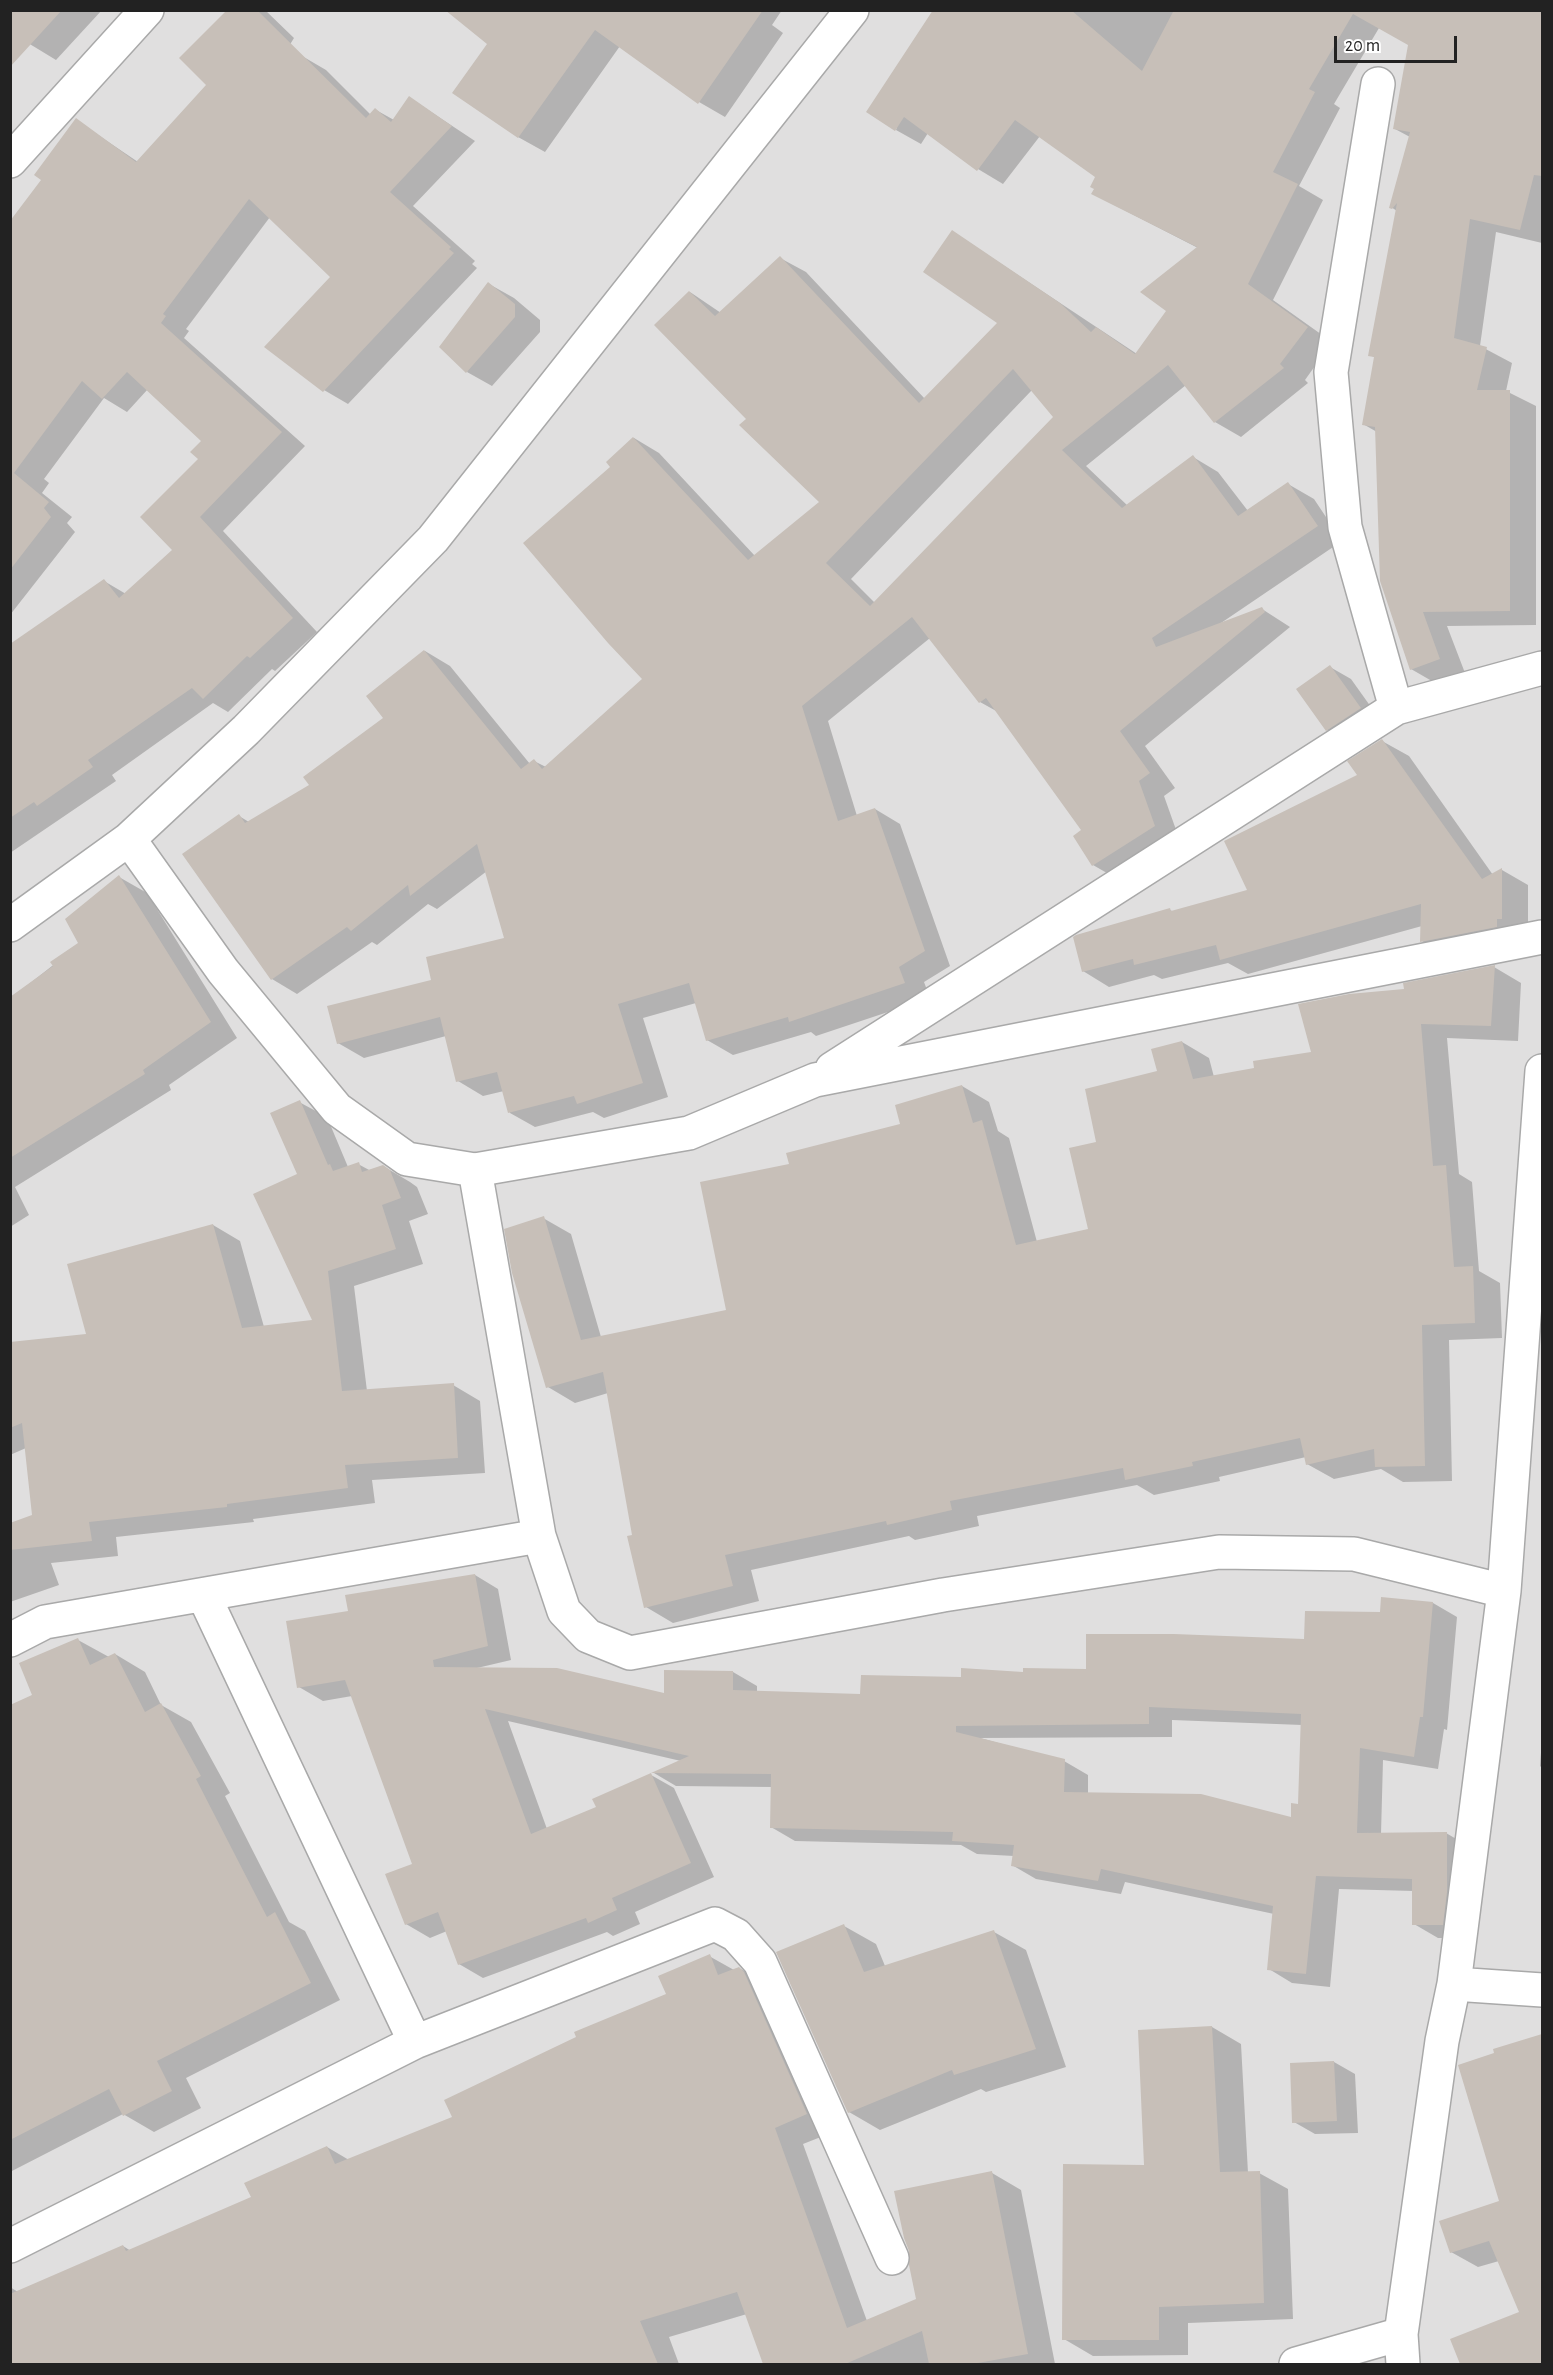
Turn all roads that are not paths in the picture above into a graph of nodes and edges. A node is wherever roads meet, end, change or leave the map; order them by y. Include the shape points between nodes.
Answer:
1 (147, 10) edge
2 (852, 10) edge
3 (1378, 84) dead end
4 (10, 161) edge
5 (1542, 668) edge
6 (1396, 708) junction
7 (129, 839) junction
8 (10, 925) edge
9 (1542, 937) edge
10 (1542, 1071) edge
11 (815, 1080) junction
12 (476, 1170) junction
13 (539, 1536) junction
14 (1503, 1591) junction
15 (204, 1596) junction
16 (10, 1640) edge
17 (1454, 1984) junction
18 (1542, 1990) edge
19 (415, 2042) junction
20 (10, 2246) edge
21 (892, 2258) dead end
22 (1402, 2349) edge
23 (1296, 2364) edge

1 - 4 street
2 - 7 street via 433,539 246,730
3 - 6 street via 1331,372 1346,527
5 - 6 street
6 - 11 street
7 - 8 street
7 - 12 street via 223,971 337,1109 406,1159
9 - 11 street
10 - 14 street
11 - 12 street via 689,1133
12 - 13 street
13 - 14 street via 564,1611 588,1636 630,1653 943,1595 1220,1552 1354,1554
13 - 15 street
14 - 17 street
15 - 16 street via 45,1622
15 - 19 street
17 - 18 street
17 - 22 street via 1442,2041
19 - 20 street
19 - 21 street via 715,1924 736,1935 760,1962
22 - 23 street

